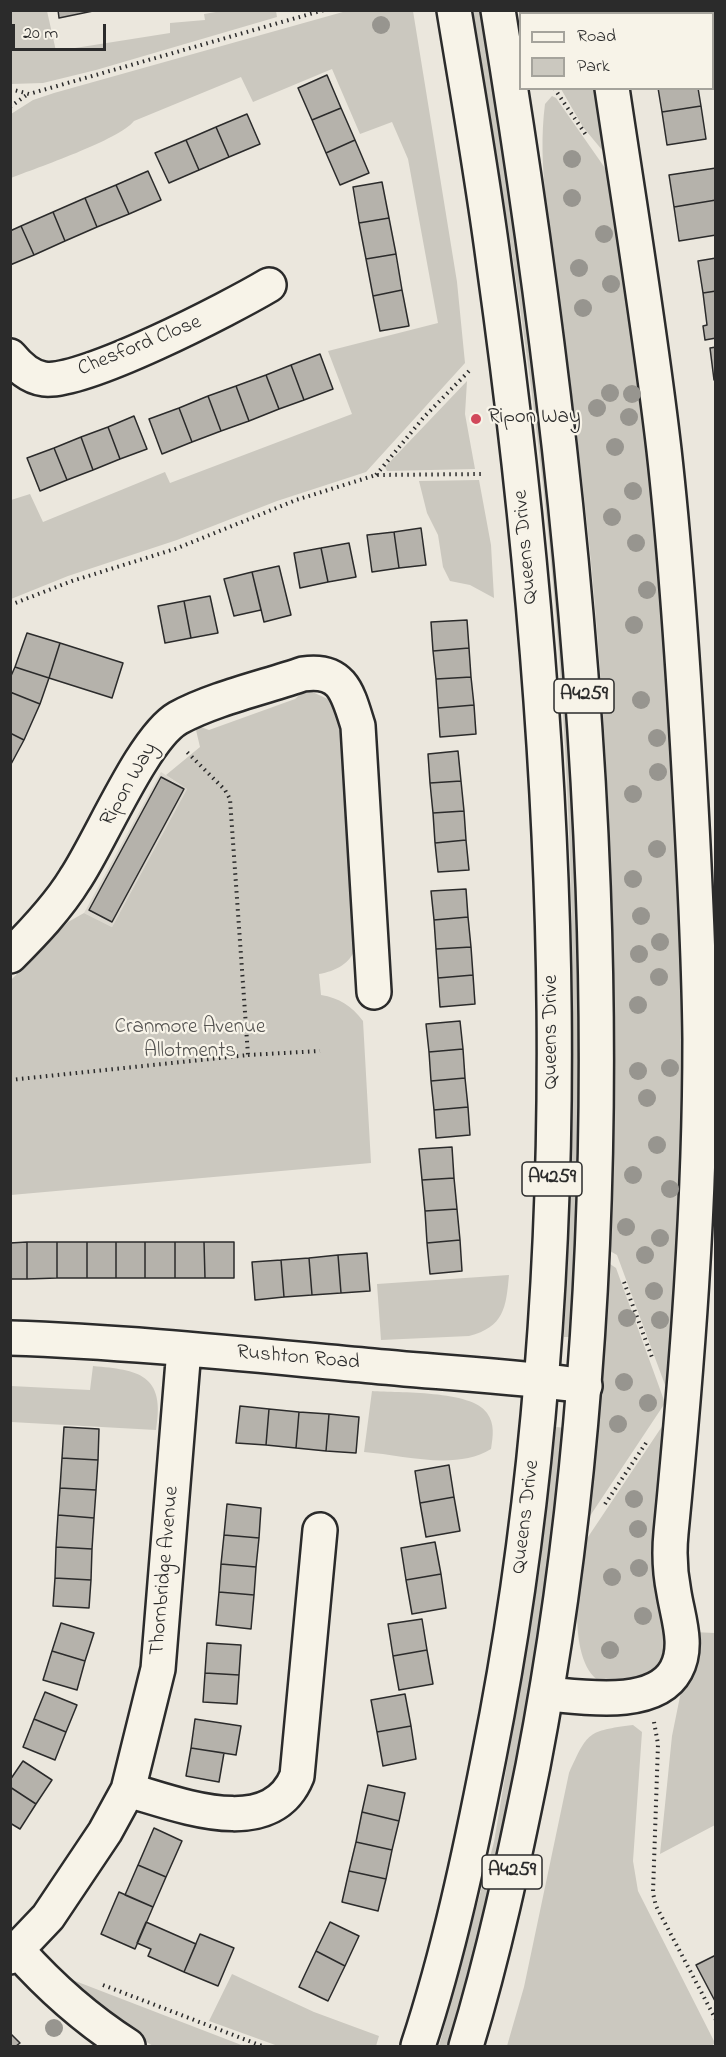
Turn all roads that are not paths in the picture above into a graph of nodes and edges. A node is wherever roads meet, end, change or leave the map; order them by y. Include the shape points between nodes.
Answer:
1 (454, 10) edge
2 (498, 10) edge
3 (612, 90) edge
4 (269, 285) dead end
5 (10, 356) edge
6 (10, 956) edge
7 (374, 992) dead end
8 (10, 1338) edge
9 (184, 1348) junction
10 (542, 1379) junction
11 (585, 1386) junction
12 (320, 1530) dead end
13 (547, 1694) junction
14 (128, 1790) junction
15 (14, 1954) edge
16 (128, 2046) edge
17 (418, 2046) edge
18 (466, 2046) edge

1 - 10 street, Queens Drive / A4259 via 494,266 521,485 545,762 553,1099 550,1257
2 - 11 street, Queens Drive / A4259 via 549,348 590,772 597,1163
3 - 13 street via 672,519 693,838 699,1114 692,1287 670,1543 682,1640 677,1669 662,1686 639,1695 614,1698
4 - 5 street, Chesford Close via 227,310 60,379 30,374
6 - 7 street, Ripon Way via 75,880 144,757 164,729 197,710 303,674 327,674 339,681 358,726
8 - 9 street, Rushton Road
9 - 10 street, Rushton Road
9 - 14 street, Thornbridge Avenue via 158,1669
10 - 11 street, Rushton Road
10 - 17 street, Queens Drive / A4259 via 531,1489 498,1710 472,1842 433,2002
11 - 13 street, Queens Drive / A4259 via 570,1538
12 - 14 street via 297,1776 288,1793 249,1815 194,1809
13 - 18 street, Queens Drive / A4259 via 510,1885
14 - 15 street, Thornbridge Avenue via 76,1877 48,1917
15 - 16 street

